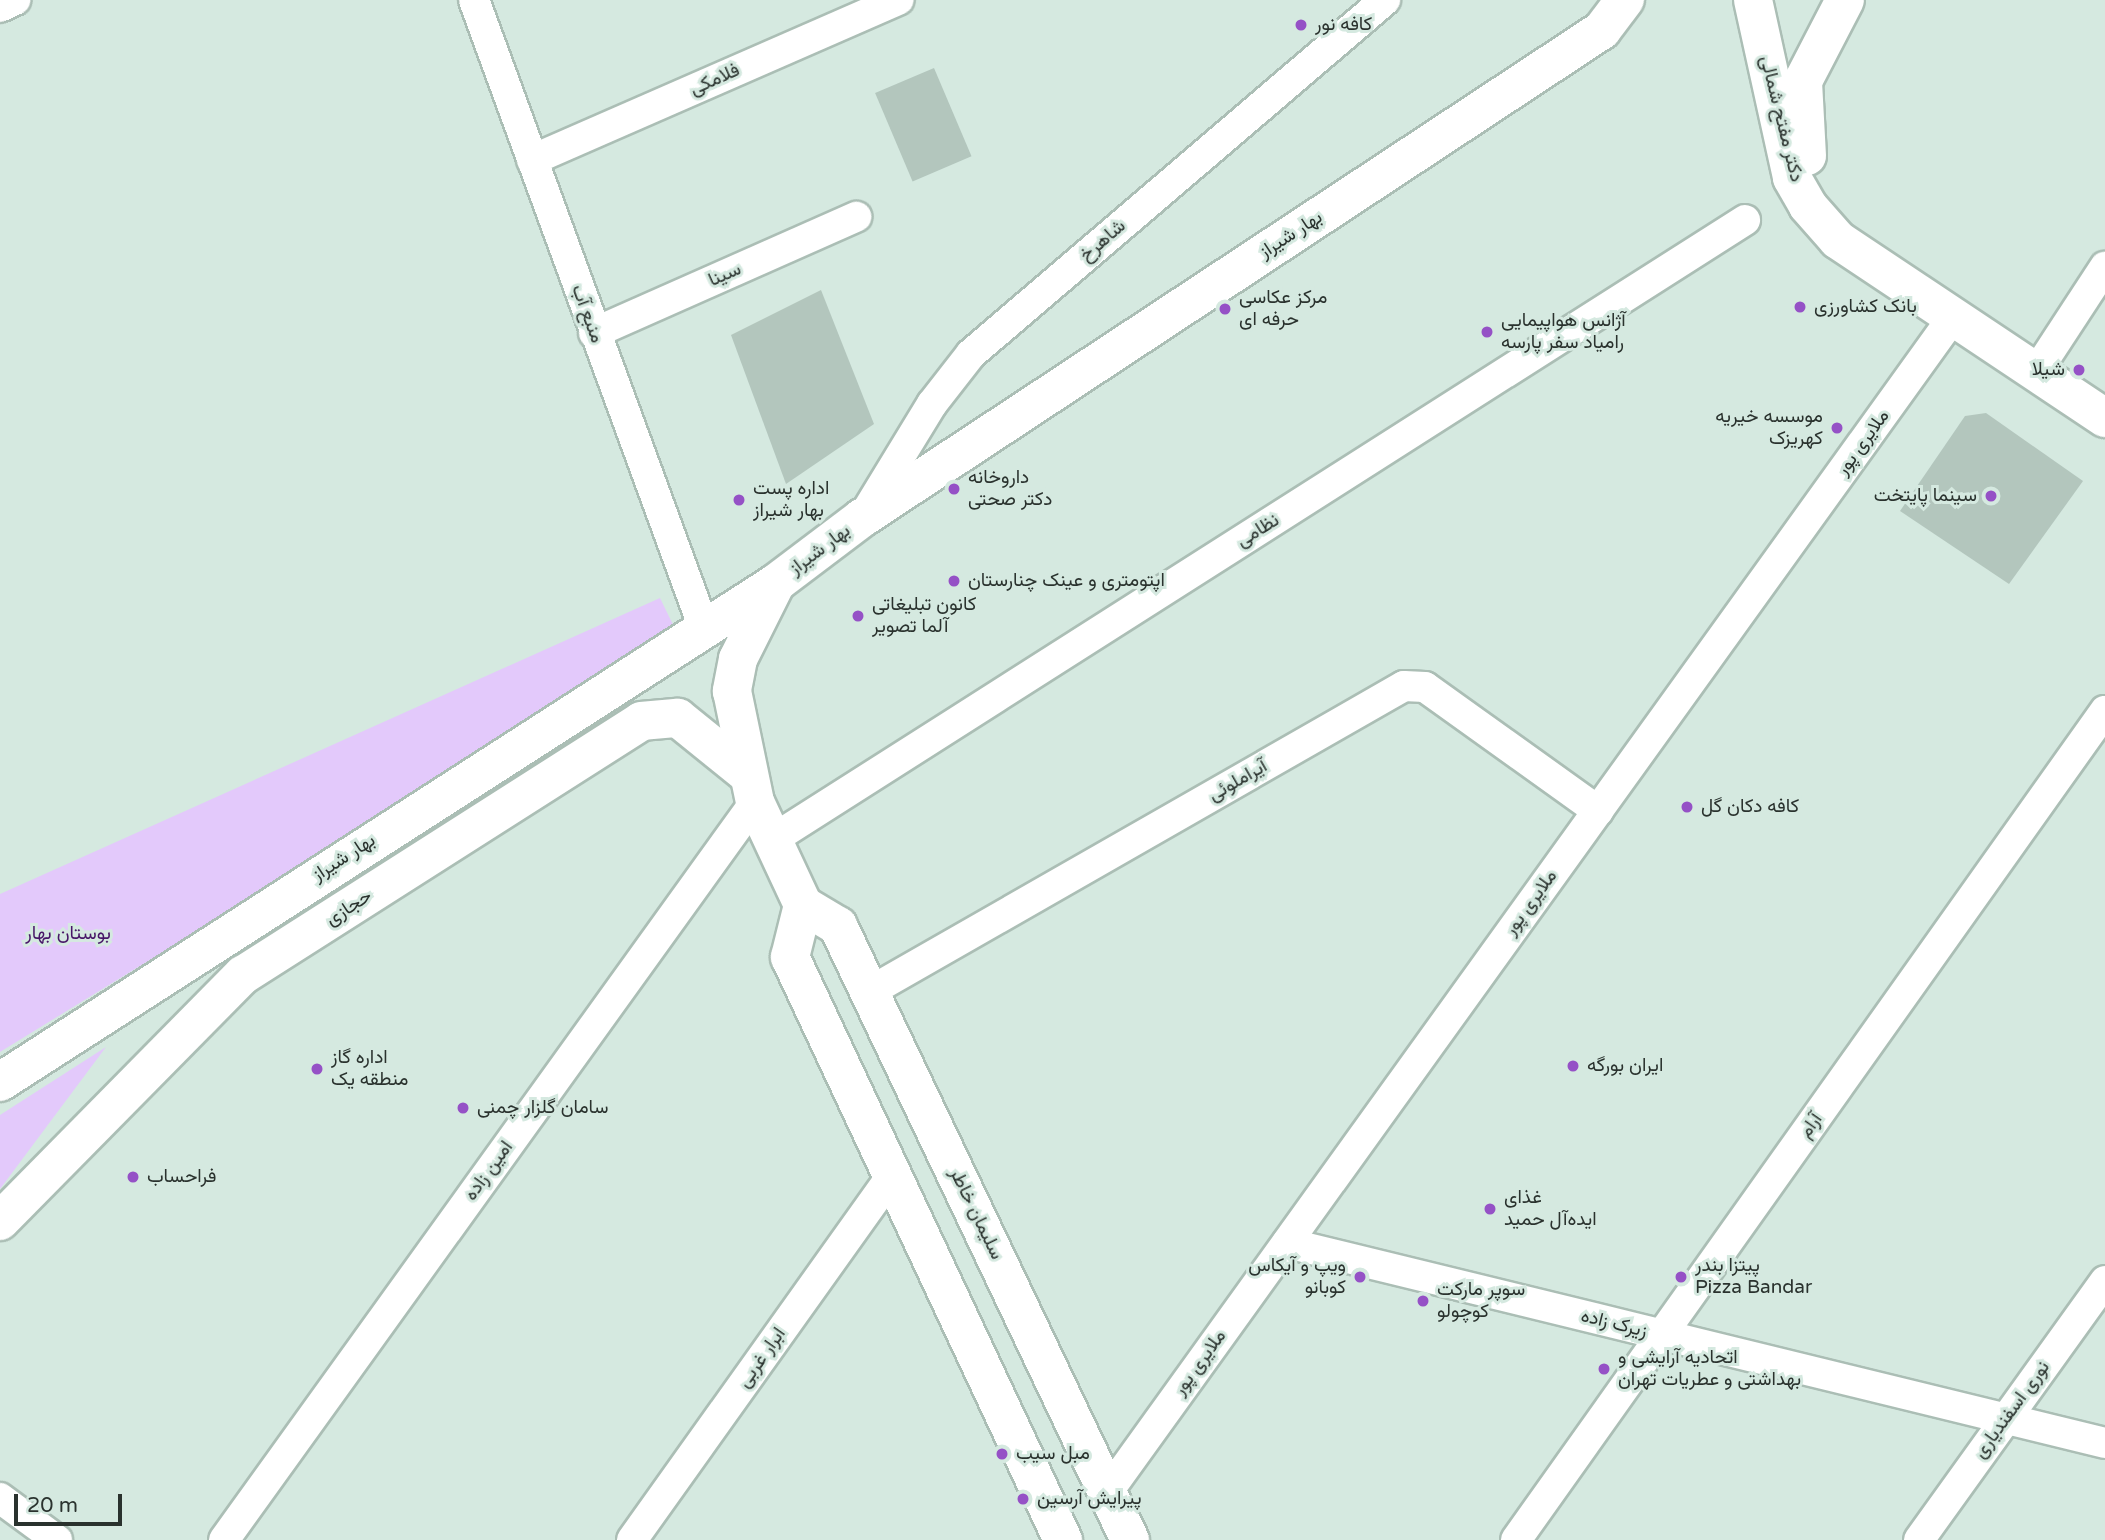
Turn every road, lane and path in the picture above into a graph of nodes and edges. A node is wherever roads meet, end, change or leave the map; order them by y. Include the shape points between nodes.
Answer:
1 (15, 0) edge
2 (474, 0) edge
3 (899, 0) edge
4 (1385, 0) edge
5 (1625, 0) edge
6 (1753, 0) edge
7 (1845, 0) edge
8 (0, 6) edge
9 (532, 160) junction
10 (856, 217) dead end
11 (1745, 220) dead end
12 (1838, 240) junction
13 (2105, 267) edge
14 (1954, 316) junction
15 (594, 333) junction
16 (2046, 357) dead end
17 (2105, 418) edge
18 (862, 519) junction
19 (776, 583) junction
20 (704, 628) junction
21 (2105, 711) edge
22 (750, 787) junction
23 (1598, 811) junction
24 (770, 841) junction
25 (803, 905) junction
26 (869, 992) junction
27 (0, 1082) edge
28 (892, 1175) junction
29 (0, 1222) edge
30 (1287, 1243) junction
31 (2105, 1281) edge
32 (1662, 1336) junction
33 (2006, 1419) junction
34 (2105, 1443) edge
35 (1109, 1490) junction
36 (0, 1498) edge
37 (57, 1540) edge
38 (224, 1540) edge
39 (632, 1540) edge
40 (1063, 1540) edge
41 (1130, 1540) edge
42 (1516, 1540) edge
43 (1919, 1540) edge

1 - 8 street
2 - 9 street, منبع آب
3 - 9 street, فلامکی
4 - 18 street, شاهرخ via 971,355 932,404
5 - 18 main road, بهار شیراز via 1602,30
6 - 12 main road, دکتر مفتح شمالی via 1792,178
7 - 12 main road via 1803,81 1802,138
9 - 15 street, منبع آب
10 - 15 street, سینا
11 - 24 street, نظامی
12 - 14 main road, دکتر مفتح شمالی
13 - 16 street
14 - 17 main road, دکتر مفتح شمالی
14 - 23 street, ملایری پور
15 - 20 street, منبع آب
18 - 19 main road, بهار شیراز
19 - 20 main road, بهار شیراز
19 - 22 main road via 738,659 732,691
20 - 27 main road, بهار شیراز
21 - 32 street, آرام
22 - 24 main road
22 - 29 main road, حجازی via 678,718 641,721 243,975
22 - 38 street, امین زاده
23 - 26 street, آیراملوئی via 1425,687 1404,686
23 - 30 street, ملایری پور
24 - 25 main road
25 - 26 main road, سلیمان خاطر via 838,926
25 - 28 main road via 790,957
26 - 35 main road, سلیمان خاطر
28 - 39 street, ابرار غربی
28 - 40 main road
30 - 32 street, زیرک زاده
30 - 35 street, ملایری پور
31 - 33 street, نوری اسفندیاری
32 - 33 street, زیرک زاده
32 - 42 street, آرام
33 - 34 street, زیرک زاده
33 - 43 street, نوری اسفندیاری
35 - 41 main road, سلیمان خاطر
36 - 37 street

